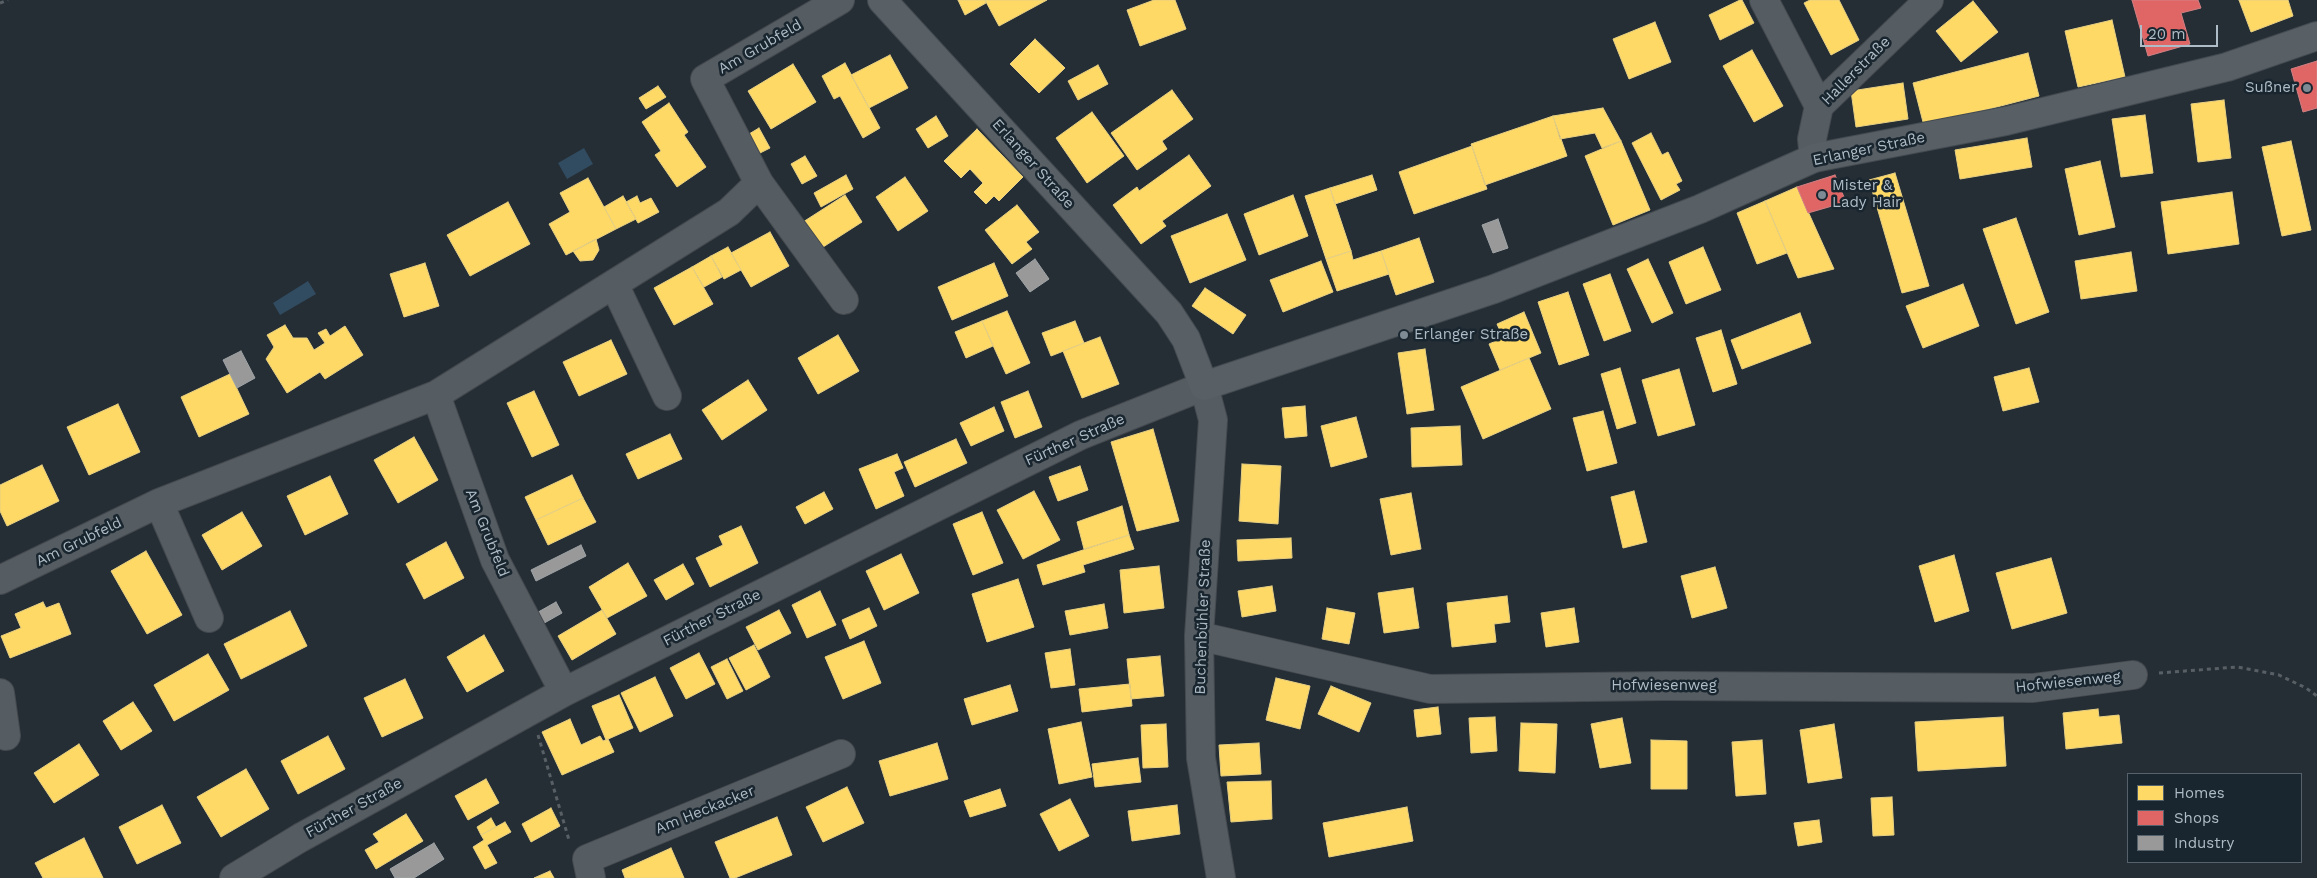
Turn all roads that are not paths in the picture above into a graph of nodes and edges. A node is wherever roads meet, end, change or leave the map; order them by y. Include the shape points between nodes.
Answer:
1 (840, 0) edge
2 (882, 0) edge
3 (1764, 0) edge
4 (1929, 0) edge
5 (2317, 36) edge
6 (1819, 106) junction
7 (1814, 158) junction
8 (760, 184) junction
9 (614, 284) junction
10 (844, 300) dead end
11 (1204, 386) junction
12 (436, 395) junction
13 (668, 396) dead end
14 (158, 503) junction
15 (0, 580) edge
16 (209, 618) dead end
17 (1199, 636) junction
18 (2133, 675) road end
19 (564, 692) junction
20 (0, 693) edge
21 (6, 736) dead end
22 (841, 754) dead end
23 (589, 869) edge
24 (234, 878) edge
25 (1221, 878) edge

1 - 8 street, Am Grubfeld via 705,79
2 - 11 main road, Erlanger Straße via 1169,313 1186,339
3 - 6 street
4 - 6 street, Hallerstraße
5 - 7 main road, Erlanger Straße via 2227,67 2006,121
6 - 7 street, Hallerstraße via 1812,139
7 - 11 main road, Erlanger Straße via 1700,209 1494,289
8 - 9 street, Am Grubfeld via 729,212
8 - 10 street, Am Grubfeld
9 - 12 street, Am Grubfeld
9 - 13 street
11 - 17 street, Buchenbühler Straße via 1213,420
11 - 19 street, Fürther Straße via 1081,435
12 - 14 street, Am Grubfeld
12 - 19 street, Am Grubfeld via 495,560
14 - 15 street, Am Grubfeld
14 - 16 street
17 - 18 street, Hofwiesenweg via 1430,689 1664,686 2033,688
17 - 25 street, Buchenbühler Straße via 1201,758
19 - 24 street, Fürther Straße
20 - 21 street
22 - 23 street, Am Heckacker

